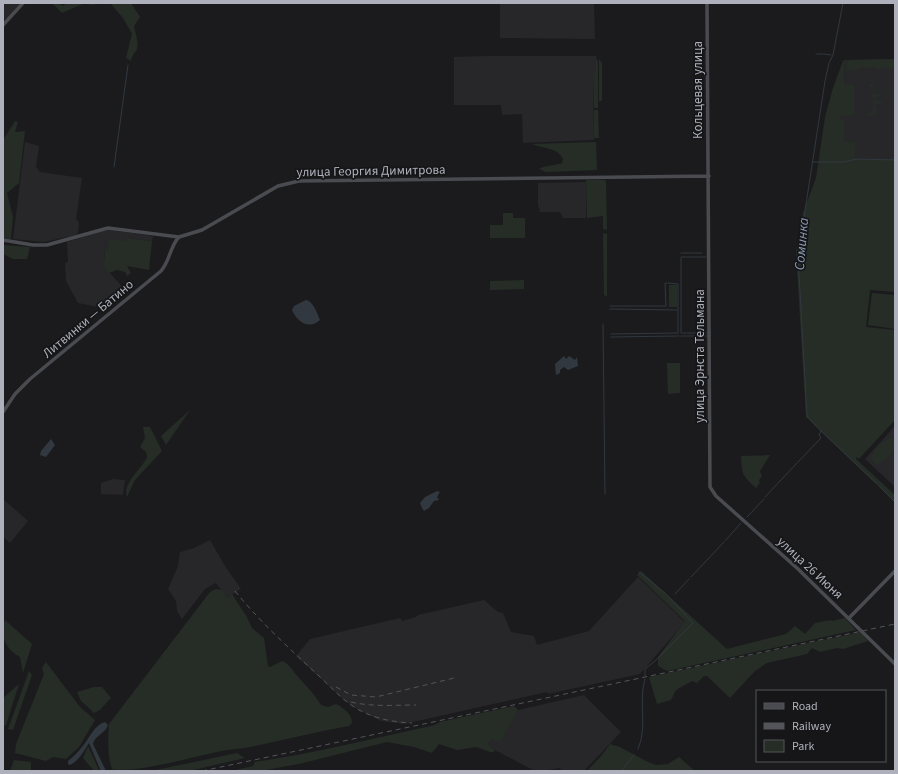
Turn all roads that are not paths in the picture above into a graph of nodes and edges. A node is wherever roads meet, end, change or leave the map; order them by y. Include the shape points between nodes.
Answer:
1 (23, 3) edge
2 (708, 3) edge
3 (3, 25) edge
4 (709, 176) junction
5 (179, 237) junction
6 (3, 240) edge
7 (3, 412) edge
8 (745, 522) joint
9 (895, 571) edge
10 (849, 618) junction
11 (895, 664) edge

1 - 3 street
2 - 4 street, Кольцевая улица
4 - 5 street, улица Георгия Димитрова via 294,182 276,188 202,230
4 - 8 street, улица Эрнста Тельмана via 710,484 716,496
5 - 6 street, улица Георгия Димитрова via 108,228 47,245
5 - 7 street, Литвинки — Батино via 161,271 30,379 15,394
8 - 10 street, улица 26 Июня
9 - 10 street
10 - 11 street, улица 26 Июня

